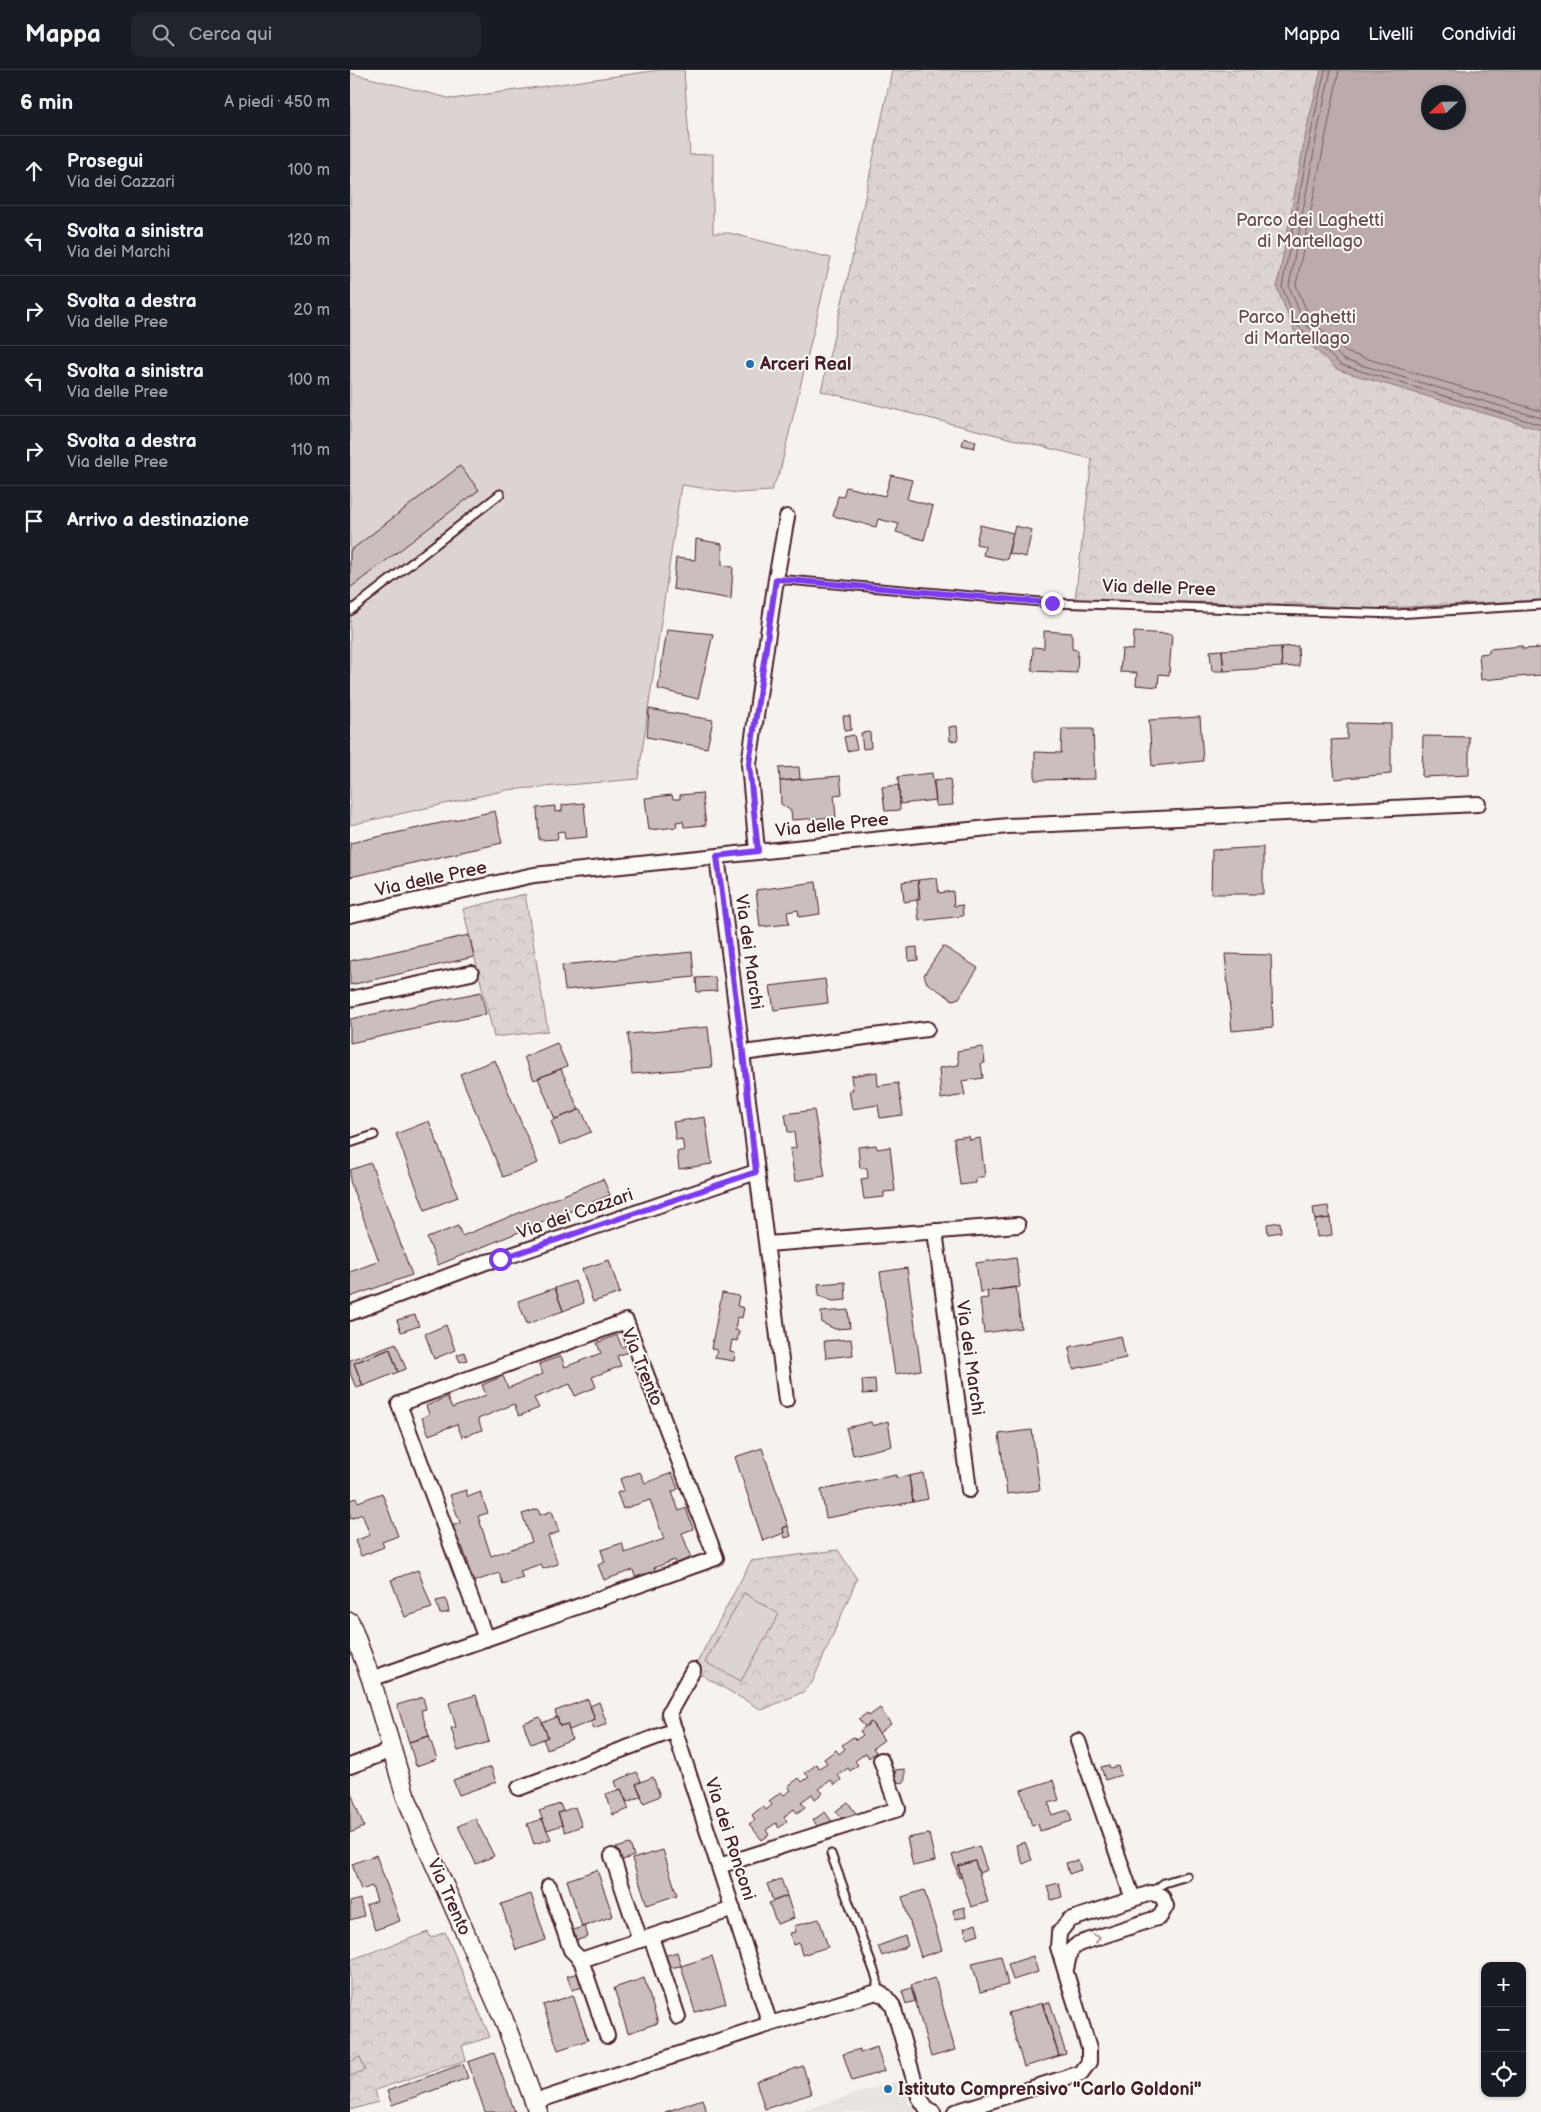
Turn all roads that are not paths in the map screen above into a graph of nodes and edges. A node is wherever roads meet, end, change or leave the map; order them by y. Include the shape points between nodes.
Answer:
1 (500, 494) dead end
2 (787, 517) dead end
3 (776, 579) junction
4 (1541, 605) edge
5 (350, 611) edge
6 (1478, 804) dead end
7 (758, 851) junction
8 (717, 856) junction
9 (350, 915) edge
10 (471, 973) dead end
11 (350, 999) edge
12 (927, 1029) dead end
13 (743, 1053) junction
14 (374, 1135) dead end
15 (350, 1143) edge
16 (756, 1172) junction
17 (1018, 1225) dead end
18 (934, 1231) junction
19 (767, 1244) junction
20 (350, 1312) edge
21 (786, 1400) dead end
22 (969, 1490) dead end
23 (350, 1622) edge
24 (486, 1639) junction
25 (693, 1670) dead end
26 (371, 1679) junction
27 (675, 1730) junction
28 (1078, 1741) dead end
29 (392, 1750) junction
30 (882, 1760) dead end
31 (350, 1766) edge
32 (519, 1788) dead end
33 (831, 1854) dead end
34 (612, 1856) dead end
35 (719, 1866) junction
36 (1187, 1876) dead end
37 (549, 1886) dead end
38 (1151, 1893) junction
39 (1133, 1899) junction
40 (733, 1909) junction
41 (645, 1938) junction
42 (581, 1960) junction
43 (1066, 1969) junction
44 (877, 1992) junction
45 (678, 2017) dead end
46 (770, 2024) junction
47 (607, 2036) dead end
48 (536, 2107) edge
49 (933, 2112) edge
50 (955, 2112) edge

1 - 5 lane
2 - 3 street, Via delle Pree
3 - 4 lane, Via delle Pree via 1052,603 1396,614
3 - 7 street, Via delle Pree via 749,764
6 - 7 street, Via delle Pree via 1008,826
7 - 8 street, Via delle Pree
8 - 9 street, Via delle Pree via 534,875
8 - 13 street, Via dei Marchi
10 - 11 street
12 - 13 street
13 - 16 street, Via dei Marchi
14 - 15 lane
16 - 19 street, Via dei Marchi
16 - 20 street, Via dei Cazzari via 486,1262
17 - 18 street
18 - 19 street
18 - 22 street, Via dei Marchi
19 - 21 street, Via dei Marchi
23 - 26 street, Via Trento
24 - 24 street, Via Trento via 716,1558 626,1321 399,1404
24 - 26 street, Via Trento
25 - 27 street, Via dei Ronconi via 669,1713
26 - 29 street, Via Trento
27 - 32 street
27 - 35 street, Via dei Ronconi
28 - 39 street
29 - 31 street
29 - 48 street, Via Trento via 419,1829 504,2020
30 - 35 street via 898,1809
33 - 44 lane via 877,1979
34 - 41 street
35 - 40 street, Via dei Ronconi
36 - 38 lane via 1164,1884
37 - 42 street via 571,1950
38 - 39 street
43 -> 38 street via 1070,1951 1078,1944 1160,1917 1166,1906 1162,1896
39 - 43 street via 1069,1920 1059,1934 1058,1947
40 - 41 street
40 - 46 street, Via dei Ronconi
41 - 42 street
41 - 45 street
42 - 47 street
43 - 50 street via 1089,2048 1089,2062 1081,2073
44 - 46 street
44 - 49 street via 893,2006 919,2097
46 - 48 street

